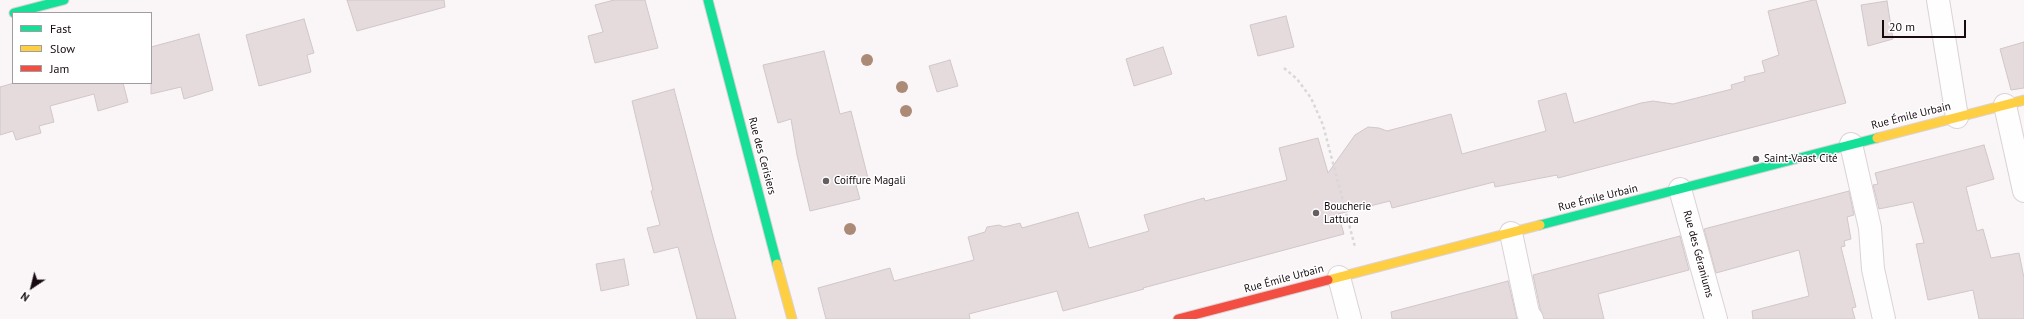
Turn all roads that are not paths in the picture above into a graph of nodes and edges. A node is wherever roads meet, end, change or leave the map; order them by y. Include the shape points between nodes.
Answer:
1 (64, 0) edge
2 (708, 0) edge
3 (1938, 0) edge
4 (18, 12) edge
5 (12, 14) edge
6 (0, 17) edge
7 (2014, 103) edge
8 (1957, 117) junction
9 (1851, 144) junction
10 (1680, 189) junction
11 (2024, 191) edge
12 (1511, 233) junction
13 (1339, 277) junction
14 (792, 319) edge
15 (1178, 319) edge
16 (1350, 319) edge
17 (1532, 319) edge
18 (1716, 319) edge
19 (1884, 319) edge

1 - 4 street
2 - 14 street, Rue des Cerisiers
3 - 8 street
5 - 6 street
7 - 8 street, Rue Émile Urbain
7 - 11 street
8 - 9 street, Rue Émile Urbain
9 - 10 street, Rue Émile Urbain
9 - 19 street via 1870,228 1873,269
10 - 12 street, Rue Émile Urbain
10 - 18 street, Rue des Géraniums
12 - 13 street, Rue Émile Urbain
12 - 17 street via 1528,313
13 - 15 street, Rue Émile Urbain
13 - 16 street

